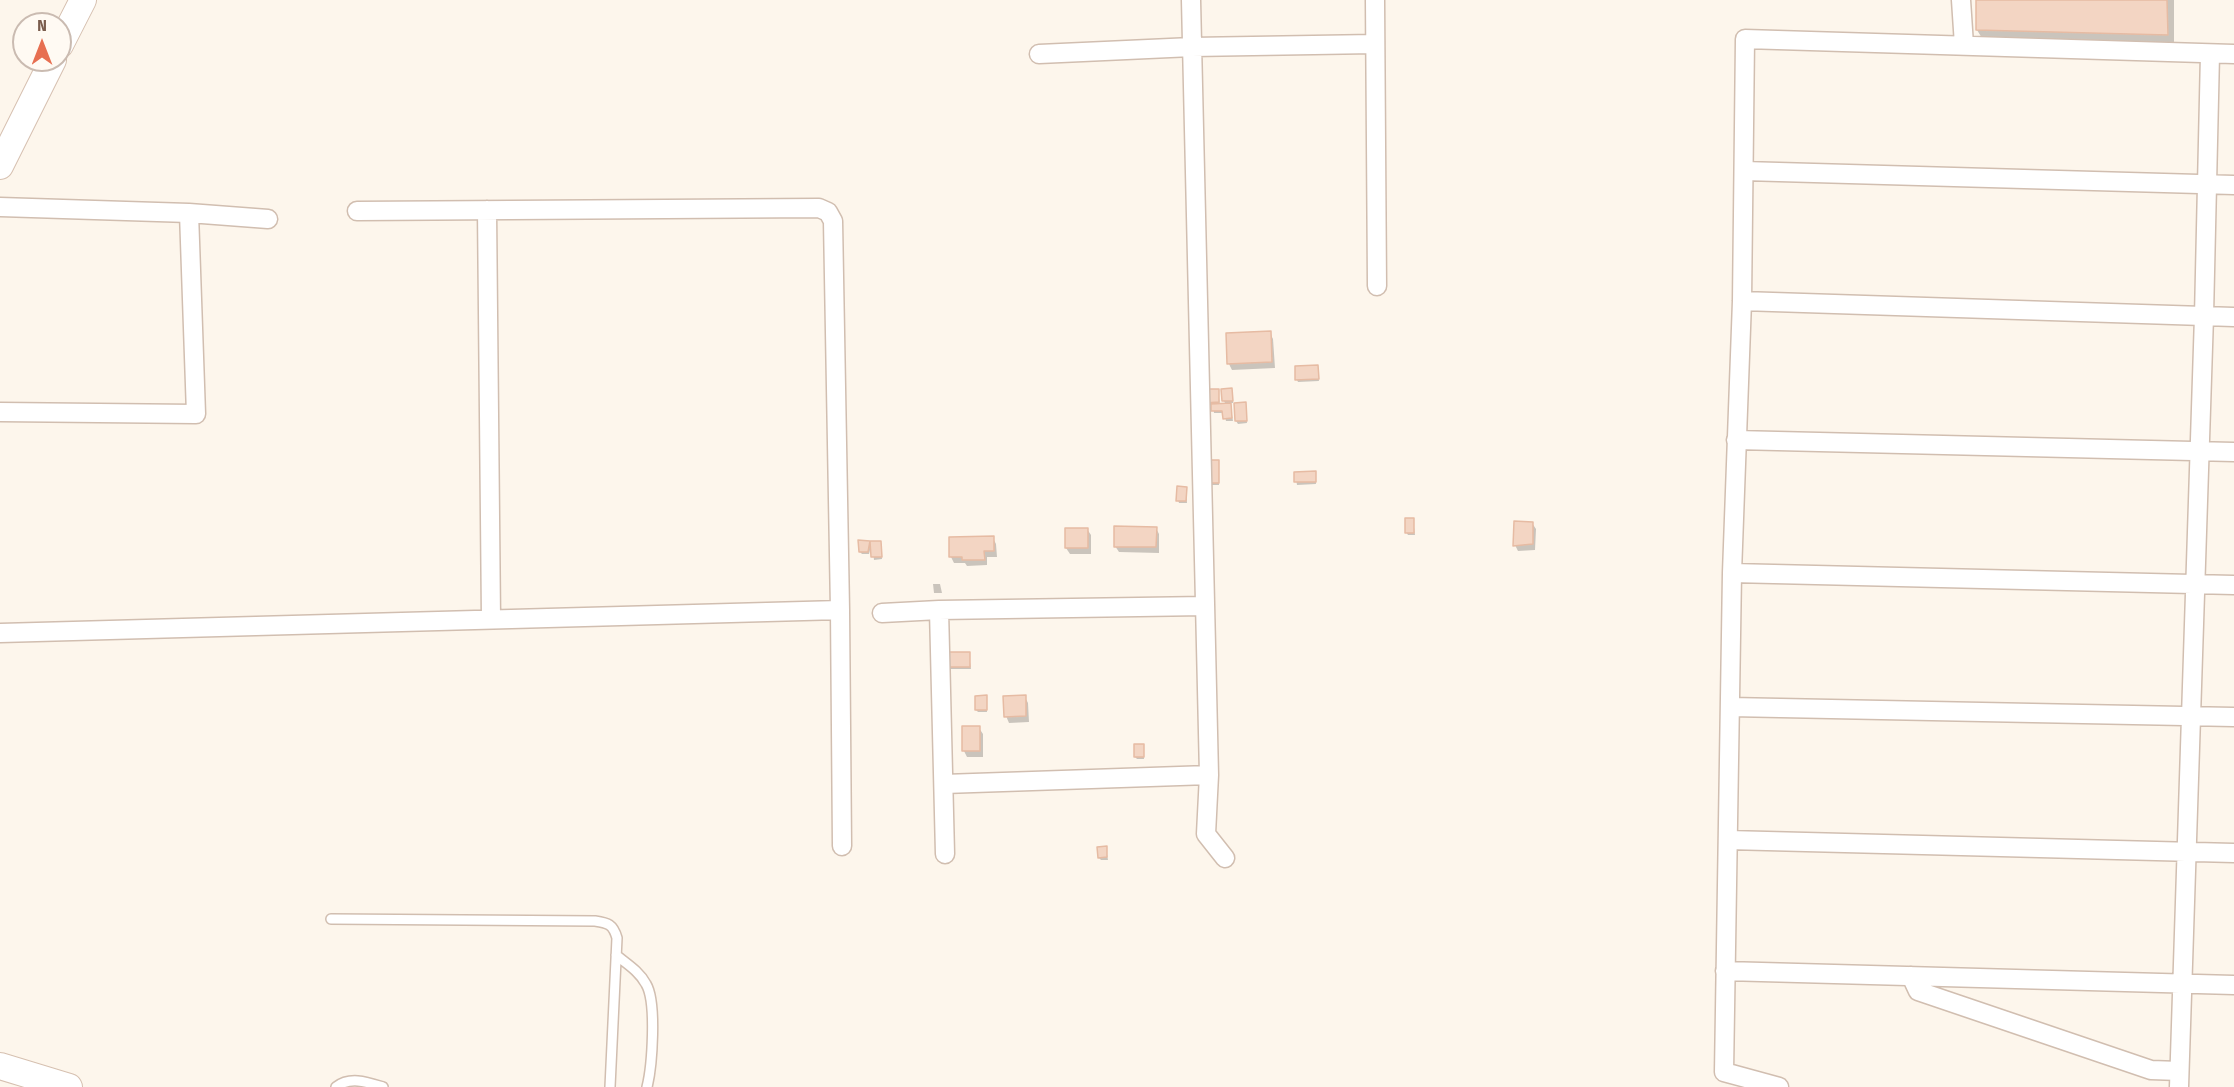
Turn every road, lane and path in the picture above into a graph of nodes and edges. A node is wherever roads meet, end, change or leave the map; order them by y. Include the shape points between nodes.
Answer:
1 (82, 0) edge
2 (1191, 0) edge
3 (1375, 0) edge
4 (1962, 0) edge
5 (72, 20) edge
6 (1374, 44) junction
7 (1964, 45) junction
8 (1191, 47) junction
9 (1039, 54) dead end
10 (2210, 54) junction
11 (2234, 54) edge
12 (47, 72) edge
13 (0, 166) edge
14 (1744, 171) junction
15 (2206, 185) junction
16 (2234, 185) edge
17 (0, 207) edge
18 (487, 210) junction
19 (357, 211) dead end
20 (189, 213) junction
21 (268, 219) dead end
22 (1377, 286) dead end
23 (1742, 301) junction
24 (2204, 316) junction
25 (2234, 317) edge
26 (0, 412) edge
27 (1736, 440) junction
28 (2198, 452) junction
29 (2234, 452) edge
30 (1731, 573) junction
31 (2194, 585) junction
32 (2234, 585) edge
33 (1205, 606) junction
34 (840, 610) junction
35 (939, 610) junction
36 (882, 613) dead end
37 (491, 620) junction
38 (0, 633) edge
39 (1730, 706) junction
40 (2190, 717) junction
41 (2234, 717) edge
42 (1209, 775) junction
43 (944, 784) junction
44 (1728, 840) junction
45 (842, 846) dead end
46 (2186, 852) junction
47 (2234, 853) edge
48 (945, 854) dead end
49 (1225, 858) dead end
50 (331, 919) dead end
51 (616, 955) junction
52 (1725, 971) junction
53 (1911, 976) junction
54 (2182, 984) junction
55 (2234, 985) edge
56 (0, 1066) edge
57 (2179, 1079) edge
58 (69, 1087) edge
59 (336, 1087) edge
60 (383, 1087) edge
61 (610, 1087) edge
62 (647, 1087) edge
63 (1779, 1087) edge

1 - 5 main road
2 - 8 street
3 - 6 street
4 - 7 street
6 - 8 street
6 - 22 street
7 - 10 street
7 - 14 street via 1745,39
8 - 9 street
8 - 33 street
10 - 11 street
10 - 15 street
12 - 13 main road
14 - 15 street
14 - 23 street
15 - 16 street
15 - 24 street
17 - 20 street
18 - 19 street
18 - 34 street via 819,208 828,212 833,221
18 - 37 street
20 - 21 street
20 - 26 street via 196,414
23 - 24 street
23 - 27 street
24 - 25 street
24 - 28 street
27 - 28 street
27 - 30 street
28 - 29 street
28 - 31 street
30 - 31 street
30 - 39 street
31 - 32 street
31 - 40 street
33 - 35 street
33 - 42 street
34 - 37 street
34 - 45 street
35 - 36 street
35 - 43 street
37 - 38 street
39 - 40 street
39 - 44 street
40 - 41 street
40 - 46 street
42 - 43 street
42 - 49 street via 1206,834
43 - 48 street
44 - 46 street
44 - 52 street
46 - 47 street
46 - 54 street
50 - 51 lane via 595,921 609,923 615,929
51 - 61 lane
51 - 62 lane via 638,972 648,986 652,1005 651,1072
52 - 53 street
52 - 63 street via 1724,1072
53 - 54 street
53 - 57 street via 1918,991
54 - 55 street
54 - 57 street
56 - 58 main road
59 - 60 lane via 346,1081

